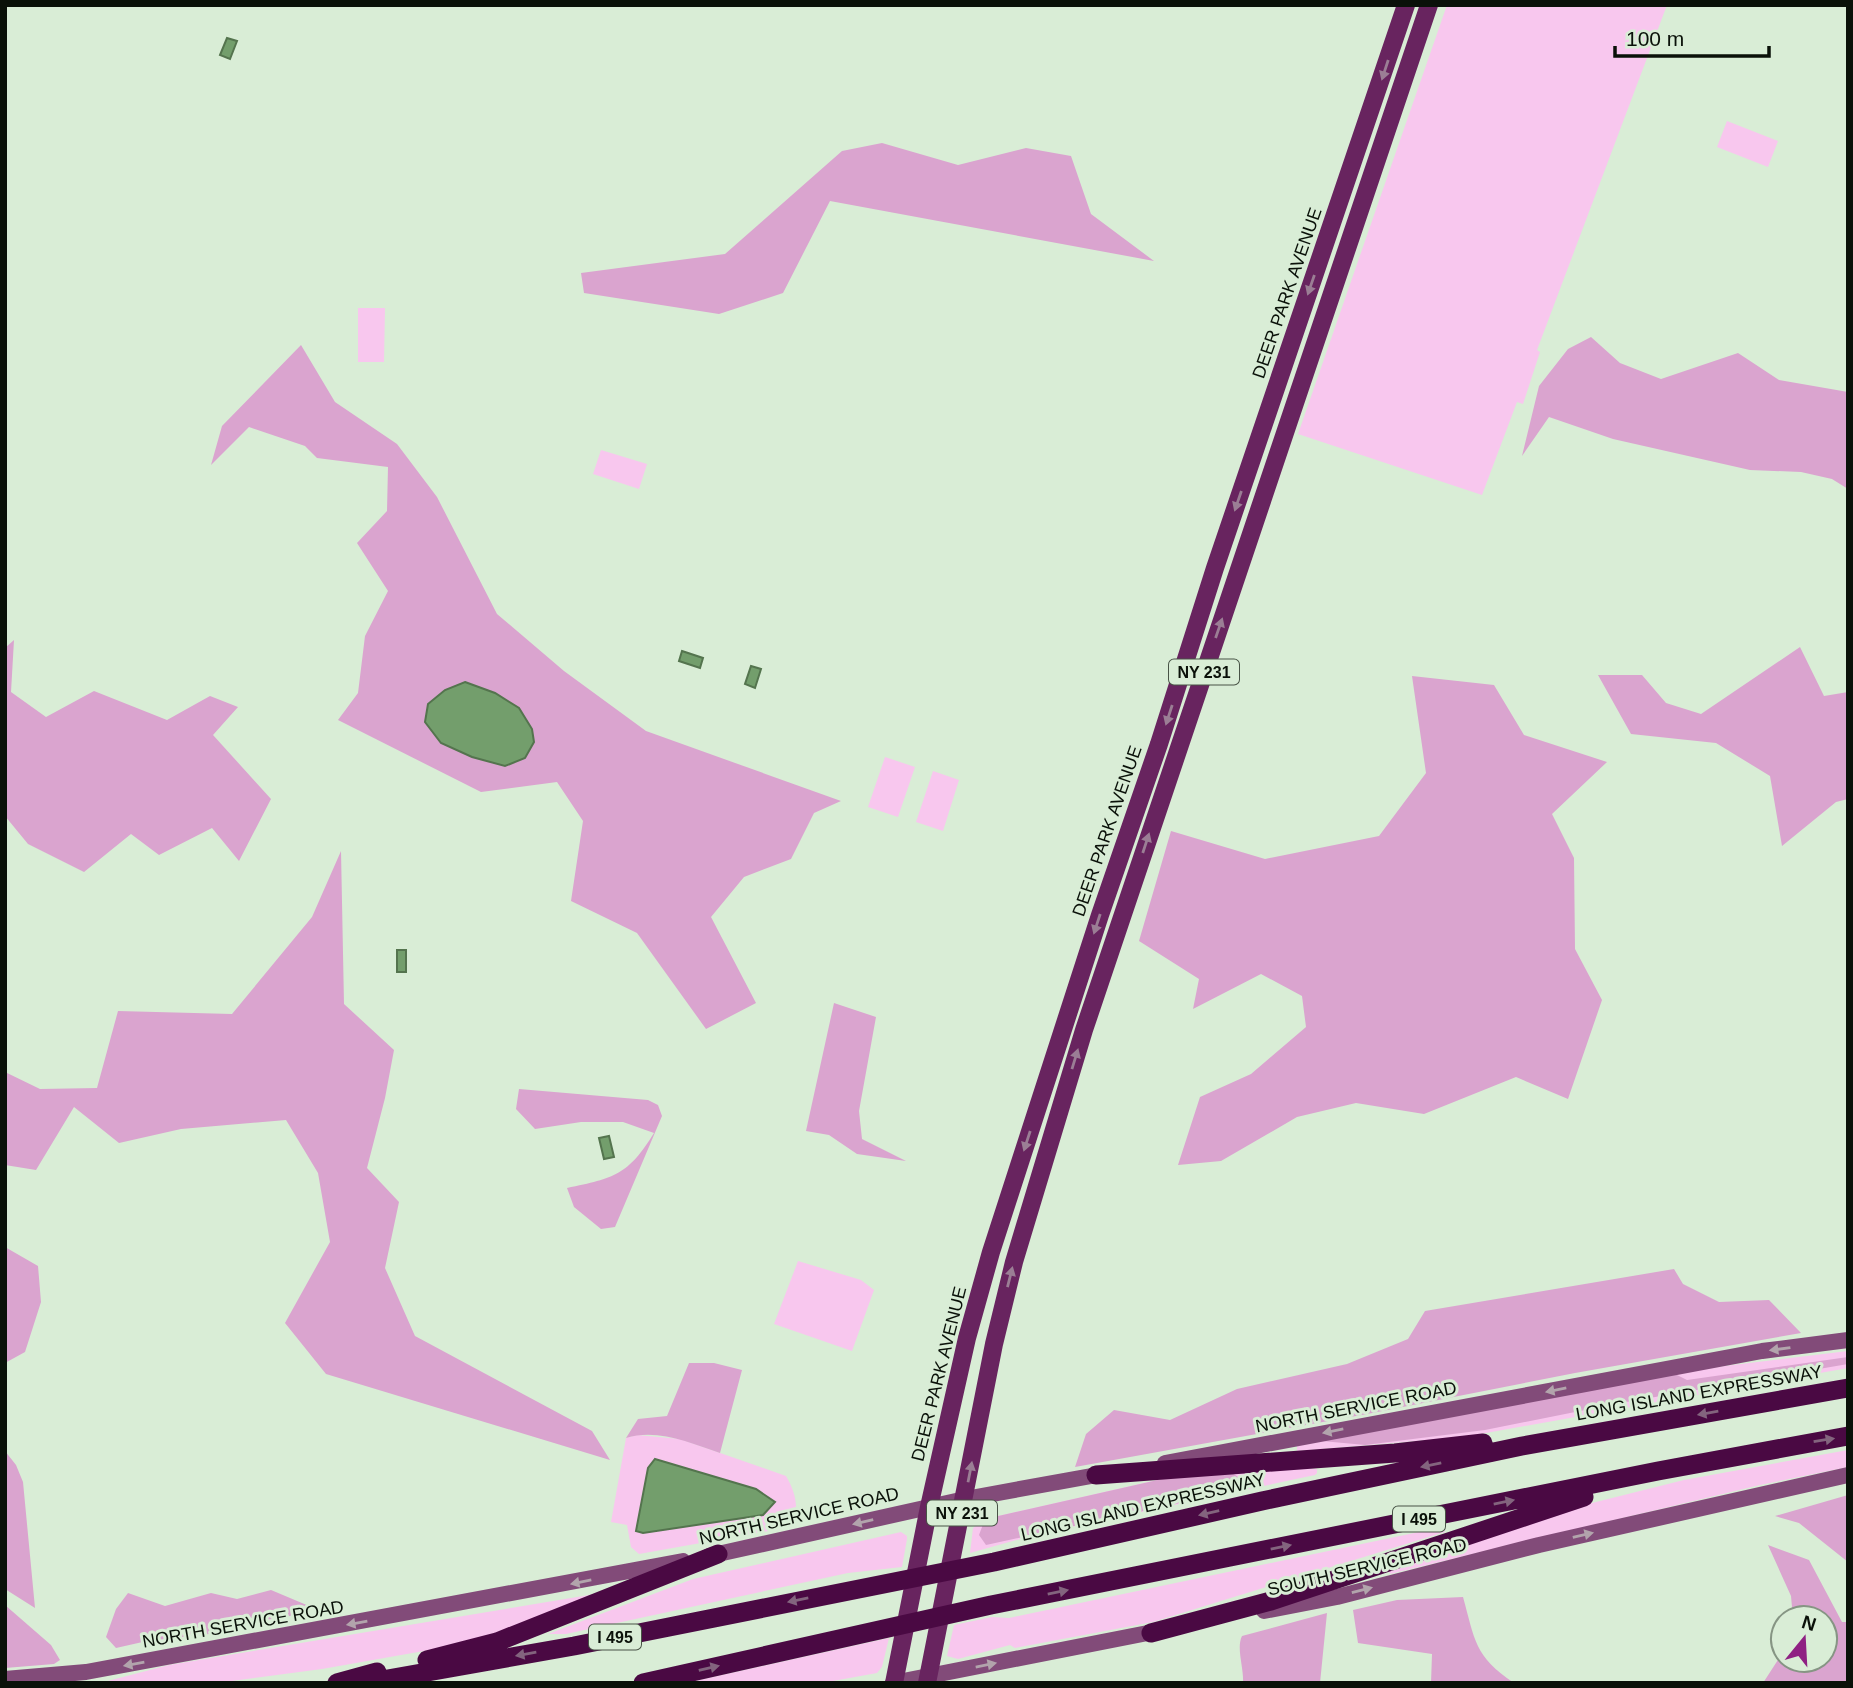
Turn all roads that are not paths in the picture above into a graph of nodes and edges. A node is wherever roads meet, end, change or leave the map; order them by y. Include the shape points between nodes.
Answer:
1 (1406, 5) edge
2 (1429, 5) edge
3 (1848, 1340) edge
4 (1848, 1388) edge
5 (1848, 1436) edge
6 (1522, 1446) junction
7 (1787, 1446) junction
8 (1096, 1475) junction
9 (1848, 1475) edge
10 (965, 1499) junction
11 (929, 1507) junction
12 (718, 1554) junction
13 (1151, 1633) junction
14 (5, 1679) edge
15 (928, 1679) edge
16 (337, 1683) edge
17 (365, 1683) edge
18 (643, 1683) edge
19 (894, 1683) edge

1 -> 11 main road, DEER PARK AVENUE / NY 231 via 991,1252
10 -> 2 main road, NY 231 via 1014,1262 1084,1030
3 -> 8 main road, NORTH SERVICE ROAD via 1748,1354
4 -> 6 highway, LONG ISLAND EXPRESSWAY / I 495
7 -> 5 highway, I 495
6 - 8 highway via 1477,1443
6 -> 17 highway, LONG ISLAND EXPRESSWAY / I 495 via 994,1562
7 - 13 highway via 1555,1506 1271,1601
18 -> 7 highway, I 495 via 991,1605
8 - 10 main road, NORTH SERVICE ROAD
13 -> 9 main road, SOUTH SERVICE ROAD via 1337,1597 1539,1545
10 - 11 main road, NORTH SERVICE ROAD
10 - 15 main road, NY 231
11 -> 12 main road, NORTH SERVICE ROAD
11 - 19 main road, DEER PARK AVENUE / NY 231
12 -> 14 main road, NORTH SERVICE ROAD via 86,1672
12 - 16 highway via 497,1642
15 -> 13 main road, SOUTH SERVICE ROAD
15 - 19 main road, SOUTH SERVICE ROAD

